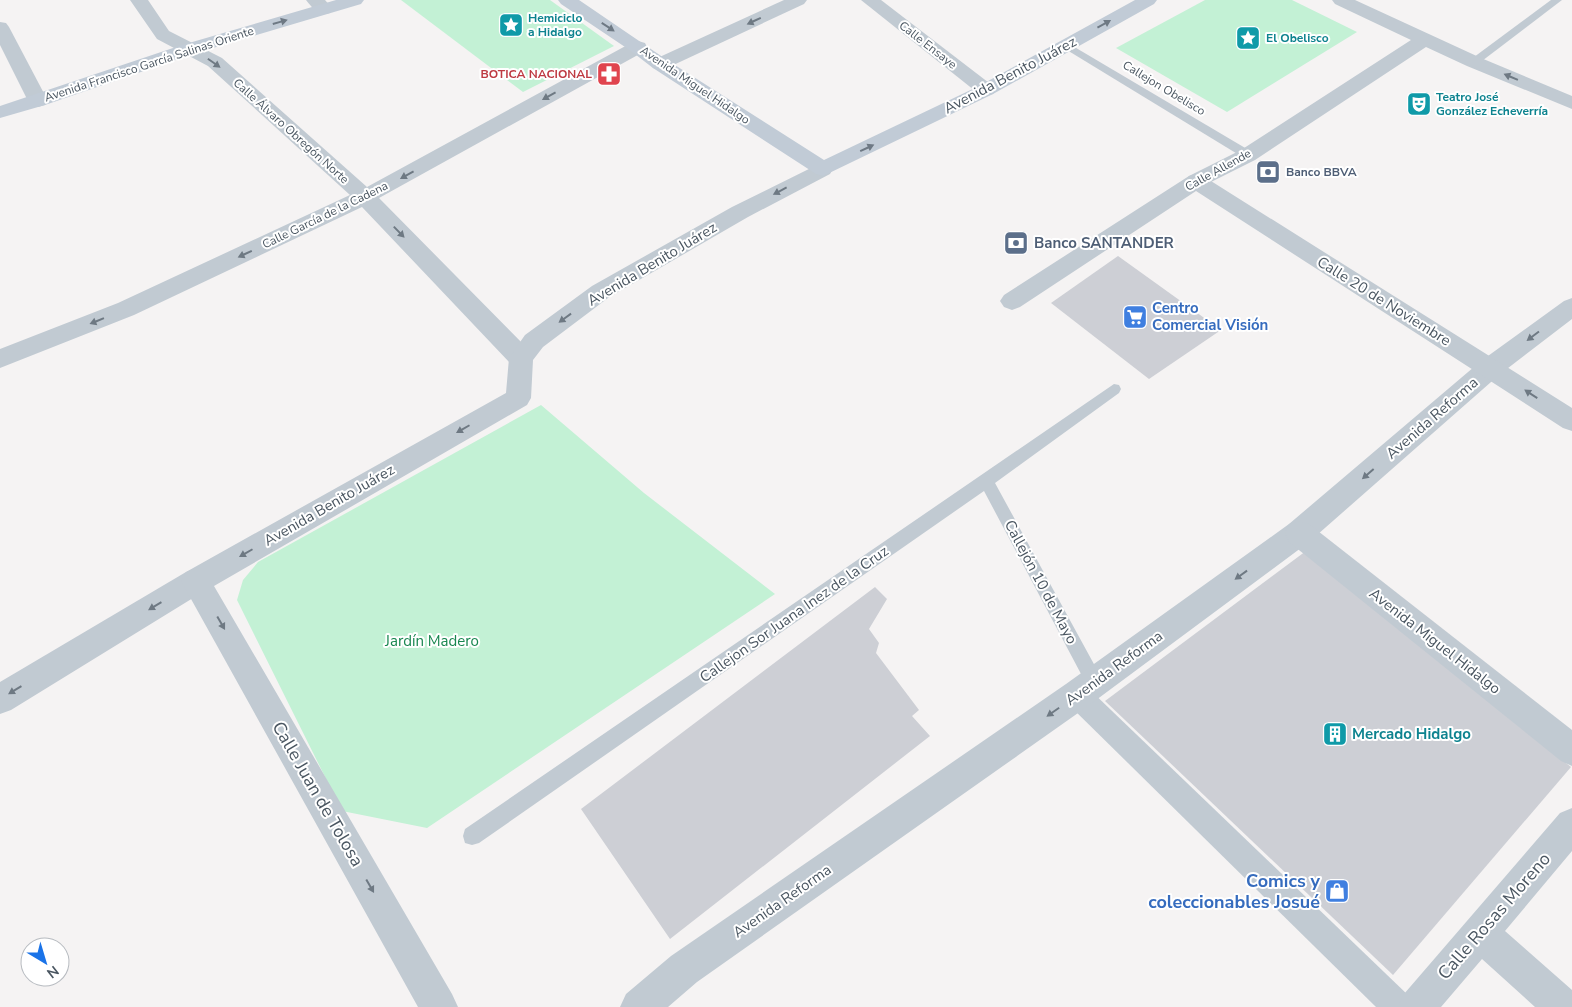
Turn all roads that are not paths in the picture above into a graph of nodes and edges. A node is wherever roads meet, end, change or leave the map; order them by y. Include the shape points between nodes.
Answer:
1 (139, 0) edge
2 (355, 0) edge
3 (567, 0) edge
4 (798, 0) edge
5 (870, 0) edge
6 (1148, 0) edge
7 (1341, 0) edge
8 (1556, 0) edge
9 (319, 5) edge
10 (0, 27) edge
11 (1425, 39) junction
12 (1066, 45) junction
13 (638, 47) junction
14 (189, 49) junction
15 (1474, 62) junction
16 (660, 64) junction
17 (986, 90) junction
18 (38, 101) junction
19 (1572, 103) edge
20 (0, 112) edge
21 (1248, 155) junction
22 (823, 169) junction
23 (1196, 181) junction
24 (365, 198) junction
25 (1012, 301) dead end
26 (1572, 307) edge
27 (521, 358) junction
28 (0, 360) edge
29 (1490, 368) junction
30 (1114, 389) dead end
31 (1572, 421) edge
32 (986, 481) junction
33 (1299, 533) junction
34 (196, 581) junction
35 (1086, 689) junction
36 (0, 699) edge
37 (1572, 750) edge
38 (1572, 825) edge
39 (472, 836) dead end
40 (1480, 933) junction
41 (439, 1007) edge
42 (639, 1007) edge
43 (1398, 1007) edge
44 (1417, 1007) edge
45 (1563, 1007) edge

1 - 14 street, Calle Álvaro Obregón Norte via 163,35
2 - 9 main road, Avenida Francisco García Salinas Oriente
3 -> 13 main road, Avenida Miguel Hidalgo
4 -> 16 street
5 - 17 street, Calle Ensaye
12 -> 6 main road, Avenida Benito Juárez
7 - 11 street
8 - 15 lane
14 -> 9 main road, Avenida Francisco García Salinas Oriente
10 - 18 street
11 - 15 street
11 - 21 street, Calle Allende
12 - 17 main road, Avenida Benito Juárez
12 - 21 lane, Callejon Obelisco
13 - 16 main road, Avenida Miguel Hidalgo
13 -> 24 street, Calle García de la Cadena
14 - 18 main road, Avenida Francisco García Salinas Oriente
14 -> 24 street, Calle Álvaro Obregón Norte via 214,62
19 -> 15 street
16 - 22 main road, Avenida Miguel Hidalgo
22 -> 17 main road, Avenida Benito Juárez
18 - 20 main road, Avenida Francisco García Salinas Oriente
21 - 23 street, Calle Allende
22 -> 27 street, Avenida Benito Juárez via 600,292 534,341
23 - 25 street, Calle Allende
23 - 29 street, Calle 20 de Noviembre
24 -> 27 street, Calle Álvaro Obregón Norte
24 -> 28 street, Calle García de la Cadena via 126,309
26 -> 29 street, Avenida Reforma
27 -> 34 street, Avenida Benito Juárez via 518,398
31 -> 29 street, Calle 20 de Noviembre
29 -> 33 street, Avenida Reforma
30 - 32 lane, Callejon Sor Juana Inez de la Cruz
32 - 35 lane, Callejón 10 de Mayo
32 - 39 lane, Callejon Sor Juana Inez de la Cruz
33 -> 35 street, Avenida Reforma
33 - 37 street, Avenida Miguel Hidalgo
34 -> 36 street, Avenida Benito Juárez
34 -> 41 street, Calle Juan de Tolosa
35 -> 42 street, Avenida Reforma via 684,969
35 - 43 street
38 - 40 street, Calle Rosas Moreno
40 - 44 street, Calle Rosas Moreno
40 - 45 street

